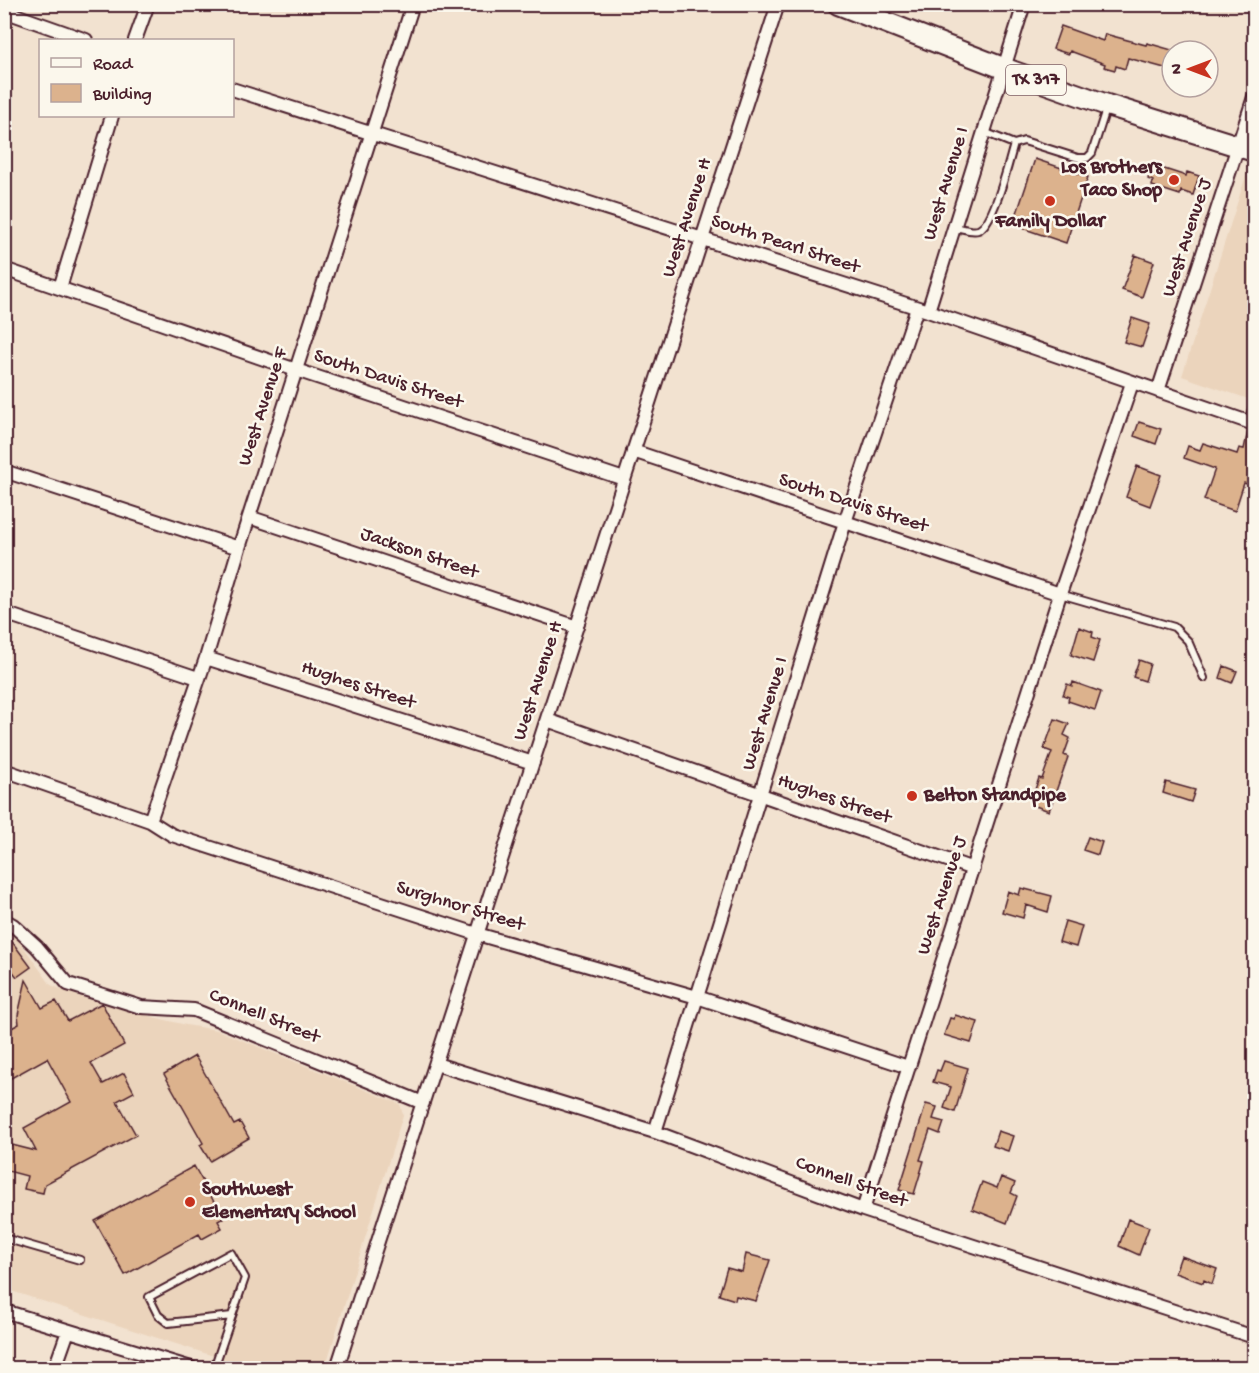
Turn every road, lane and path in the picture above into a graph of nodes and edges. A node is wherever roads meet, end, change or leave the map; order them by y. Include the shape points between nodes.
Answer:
1 (148, 4) edge
2 (413, 4) edge
3 (777, 4) edge
4 (838, 4) edge
5 (1024, 4) edge
6 (9, 9) edge
7 (84, 39) edge
8 (135, 39) edge
9 (1003, 68) junction
10 (234, 91) edge
11 (1254, 97) edge
12 (1107, 105) junction
13 (112, 117) edge
14 (983, 132) junction
15 (373, 135) junction
16 (1014, 144) junction
17 (1247, 148) edge
18 (954, 226) junction
19 (702, 238) junction
20 (4, 270) edge
21 (60, 288) junction
22 (923, 310) junction
23 (296, 370) junction
24 (1132, 383) junction
25 (1158, 391) junction
26 (1254, 403) edge
27 (1251, 423) edge
28 (633, 451) junction
29 (4, 471) edge
30 (624, 479) junction
31 (249, 518) junction
32 (845, 522) junction
33 (239, 548) junction
34 (1060, 594) junction
35 (4, 614) edge
36 (577, 627) junction
37 (206, 658) junction
38 (198, 678) junction
39 (1204, 678) dead end
40 (547, 720) junction
41 (532, 764) junction
42 (4, 770) edge
43 (762, 795) junction
44 (150, 821) junction
45 (973, 869) junction
46 (4, 920) edge
47 (477, 934) junction
48 (697, 997) junction
49 (436, 1064) junction
50 (908, 1067) junction
51 (423, 1103) junction
52 (655, 1132) junction
53 (863, 1210) junction
54 (4, 1238) edge
55 (80, 1260) dead end
56 (4, 1311) edge
57 (232, 1316) junction
58 (68, 1331) junction
59 (1254, 1337) edge
60 (55, 1368) edge
61 (191, 1368) edge
62 (214, 1368) edge
63 (337, 1368) edge

1 - 8 street
2 - 15 street, West Avenue F
3 - 19 street, West Avenue H
4 - 9 main road, TX 317
5 - 9 street, West Avenue I
6 - 7 street
9 - 12 main road, TX 317
9 - 14 street, West Avenue I
10 - 15 street, South Pearl Street
11 - 17 street, West Avenue J
12 - 16 lane via 1087,158 1024,141
12 - 17 main road, TX 317
13 - 21 street
14 - 16 lane
14 - 18 street, West Avenue I
15 - 19 street, South Pearl Street
15 - 23 street, West Avenue F
16 - 18 lane via 984,227 976,231
17 - 25 street, West Avenue J
18 - 22 street, West Avenue I
19 - 22 street, South Pearl Street
19 - 28 street, West Avenue H
20 - 21 street, South Davis Street
21 - 23 street, South Davis Street
22 - 24 street, South Pearl Street
22 - 32 street, West Avenue I
23 - 30 street, South Davis Street
23 - 31 street, West Avenue F
24 - 25 street, South Pearl Street
24 - 34 street, West Avenue J
25 - 27 street, South Pearl Street
26 - 27 lane
28 - 30 street, West Avenue H
28 - 32 street, South Davis Street
29 - 33 street
30 - 36 street, West Avenue H
31 - 33 street, West Avenue F
31 - 36 street, Jackson Street
32 - 34 street, South Davis Street
32 - 43 street, West Avenue I
33 - 37 street, West Avenue F
34 - 39 lane via 1174,627 1188,641
34 - 45 street, West Avenue J
35 - 38 street
36 - 40 street, West Avenue H
37 - 38 street, West Avenue F
37 - 41 street, Hughes Street
38 - 44 street, West Avenue F
40 - 41 street, West Avenue H
40 - 43 street, Hughes Street
41 - 47 street, West Avenue H
42 - 44 street, Surghnor Street
43 - 45 street, Hughes Street
43 - 48 street, West Avenue I
44 - 47 street, Surghnor Street via 172,835
45 - 50 street, West Avenue J
46 - 51 street, Connell Street via 37,947 68,984 141,1007 194,1010
47 - 48 street, Surghnor Street
47 - 49 street, West Avenue H
48 - 50 street, Surghnor Street
48 - 52 street, West Avenue I
49 - 51 street, West Avenue H
49 - 52 street, Connell Street
50 - 53 street, West Avenue J
51 - 63 street, West Avenue H
52 - 53 street, Connell Street
53 - 59 street, Connell Street
54 - 55 lane
56 - 58 street
57 - 57 lane via 245,1278 231,1253 149,1298 158,1315 168,1323
57 - 62 lane
58 - 60 street
58 - 61 street

